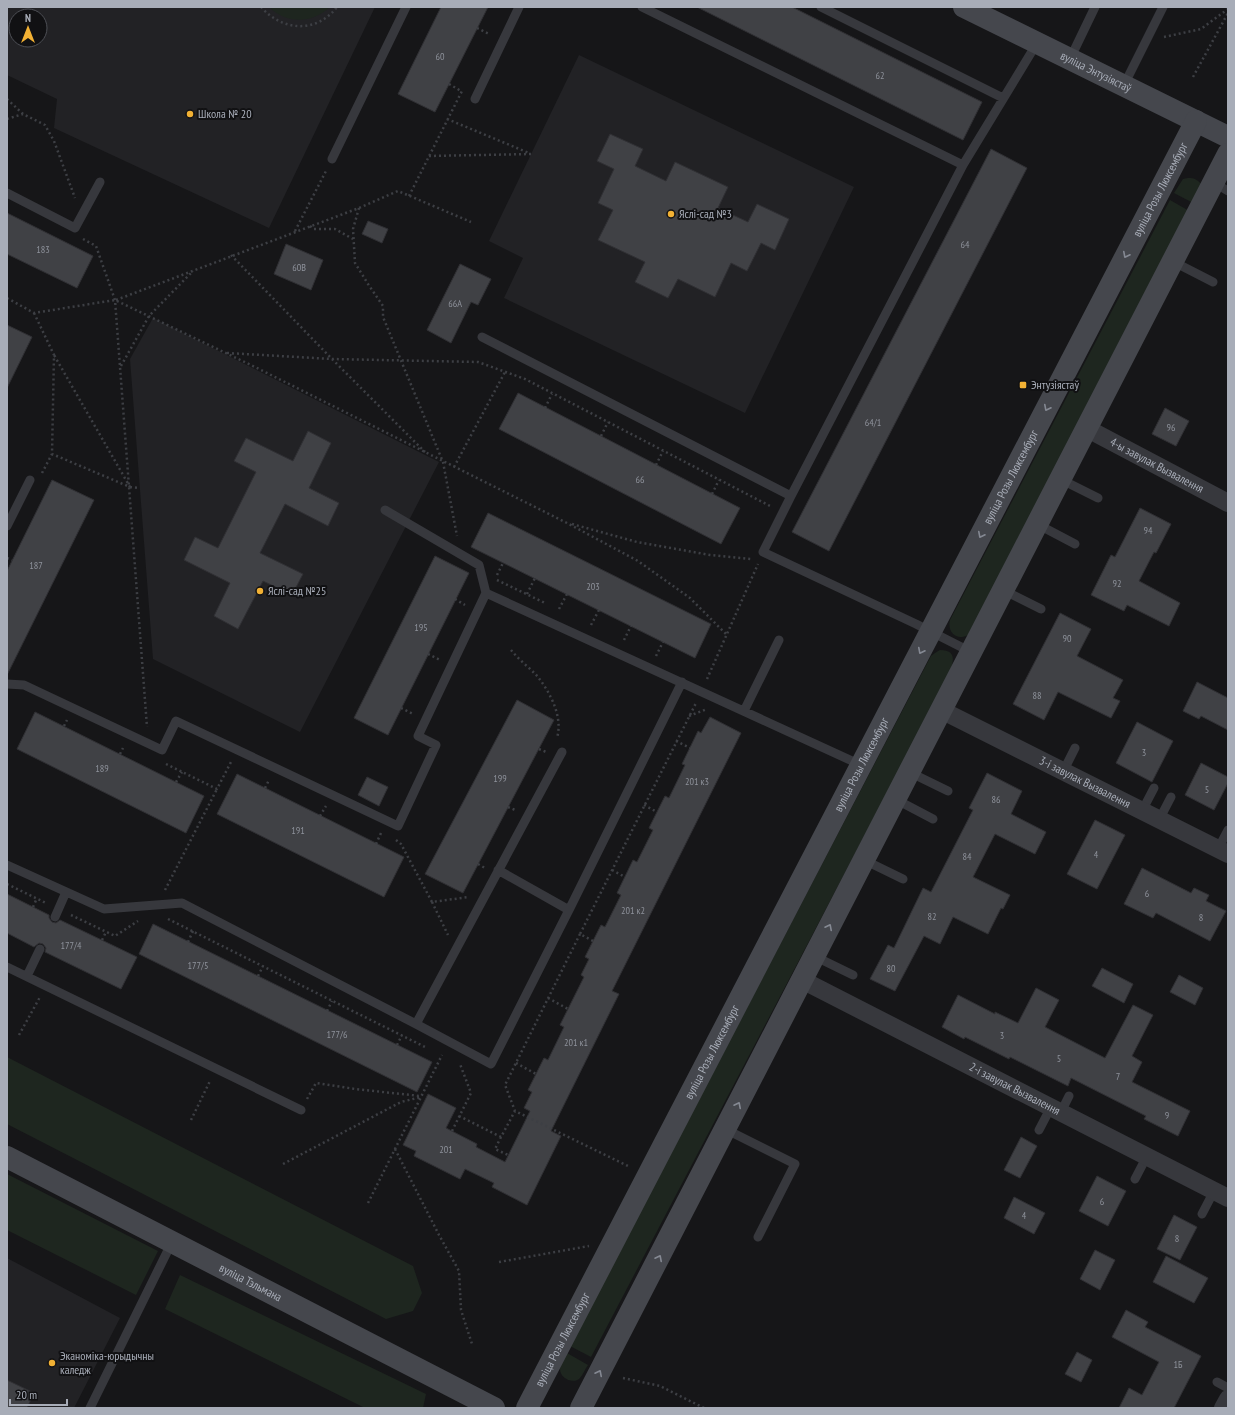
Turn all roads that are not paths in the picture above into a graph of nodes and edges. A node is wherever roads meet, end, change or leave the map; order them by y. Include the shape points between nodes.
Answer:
1 (406, 7) edge
2 (519, 7) edge
3 (642, 7) edge
4 (822, 7) edge
5 (964, 7) edge
6 (1095, 7) edge
7 (1163, 7) edge
8 (1037, 43) junction
9 (1070, 59) junction
10 (1124, 85) junction
11 (1003, 98) junction
12 (475, 99) dead end
13 (1196, 121) junction
14 (1228, 137) edge
15 (1228, 154) edge
16 (332, 159) road end
17 (963, 165) junction
18 (100, 182) dead end
19 (1221, 186) edge
20 (7, 193) edge
21 (1172, 261) junction
22 (1213, 282) dead end
23 (482, 337) dead end
24 (1086, 428) junction
25 (1060, 479) junction
26 (30, 480) dead end
27 (791, 496) junction
28 (1098, 498) dead end
29 (1228, 503) edge
30 (385, 510) dead end
31 (1037, 524) junction
32 (7, 526) edge
33 (1075, 544) dead end
34 (1003, 590) junction
35 (486, 593) junction
36 (1041, 609) dead end
37 (931, 632) junction
38 (779, 640) dead end
39 (971, 652) junction
40 (682, 682) junction
41 (7, 684) edge
42 (941, 710) junction
43 (744, 711) junction
44 (1075, 748) dead end
45 (562, 752) dead end
46 (862, 765) junction
47 (909, 772) junction
48 (1063, 772) junction
49 (1154, 788) dead end
50 (948, 791) dead end
51 (1171, 797) dead end
52 (895, 799) junction
53 (1142, 811) junction
54 (933, 819) dead end
55 (1159, 820) junction
56 (1228, 830) edge
57 (1223, 852) edge
58 (864, 860) junction
59 (7, 864) edge
60 (498, 870) junction
61 (902, 879) dead end
62 (66, 892) junction
63 (569, 910) junction
64 (57, 913) road end
65 (40, 949) dead end
66 (814, 956) junction
67 (7, 966) edge
68 (853, 974) dead end
69 (27, 976) junction
70 (802, 980) junction
71 (416, 1024) junction
72 (1069, 1096) dead end
73 (301, 1110) road end
74 (1056, 1110) junction
75 (725, 1129) junction
76 (1039, 1130) dead end
77 (1147, 1156) junction
78 (7, 1157) edge
79 (1135, 1179) dead end
80 (1221, 1194) edge
81 (1202, 1214) dead end
82 (758, 1237) dead end
83 (172, 1242) junction
84 (1217, 1382) dead end
85 (1228, 1388) edge
86 (1228, 1399) edge
87 (90, 1408) edge
88 (494, 1408) edge
89 (527, 1408) edge
90 (581, 1408) edge
91 (1223, 1408) edge

1 - 16 lane
2 - 12 lane
3 - 17 lane
4 - 11 lane
5 - 8 main road, вуліца Энтузіястаў
6 - 9 lane
7 - 10 lane
8 - 9 main road, вуліца Энтузіястаў
8 - 11 lane
9 - 10 main road, вуліца Энтузіястаў
10 - 13 main road, вуліца Энтузіястаў
11 - 17 lane
13 - 14 main road, вуліца Энтузіястаў
13 -> 37 main road, вуліца Розы Люксембург
15 - 19 main road
17 - 27 lane
18 - 20 lane via 76,228
19 - 21 main road
21 - 22 lane
21 - 24 main road
23 - 27 lane
24 - 25 main road
24 - 29 street, 4-ы завулак Вызвалення
25 - 28 lane
25 - 31 main road
26 - 32 lane
27 - 37 lane via 762,556
30 - 35 lane via 479,565
31 - 33 lane
31 - 34 main road
34 - 36 lane
34 - 39 main road
35 - 40 lane
35 - 41 lane via 418,736 436,745 398,826 176,721 162,750 24,685
37 - 39 lane
37 -> 46 main road, вуліца Розы Люксембург
38 - 43 lane
39 - 42 main road
40 - 43 lane
40 - 63 lane
42 - 47 main road
42 - 48 street, 3-і завулак Вызвалення
43 - 46 lane
44 - 48 lane
45 - 60 lane
46 - 89 main road, вуліца Розы Люксембург
47 - 50 lane
47 - 52 main road
48 - 53 street, 3-і завулак Вызвалення
49 - 53 lane
51 - 55 lane
52 - 54 lane
52 - 58 main road
53 - 55 street, 3-і завулак Вызвалення
55 - 57 street, 3-і завулак Вызвалення
56 - 57 lane
58 - 61 lane
66 -> 58 main road
59 - 62 lane
60 - 63 lane
60 - 71 lane
62 - 64 lane
62 - 71 lane via 104,909 155,908 182,904
63 - 71 lane via 491,1064
65 - 69 lane
66 - 68 lane
66 - 70 main road
67 - 69 lane
69 - 73 lane
70 - 74 street, 2-і завулак Вызвалення
75 -> 70 main road
72 - 74 lane
74 - 76 lane
74 - 77 street, 2-і завулак Вызвалення
75 - 82 lane via 795,1164
90 -> 75 main road
77 - 79 lane
77 - 80 street, 2-і завулак Вызвалення
78 - 83 main road, вуліца Тэльмана
80 - 81 lane
83 - 87 lane
83 - 88 main road, вуліца Тэльмана
84 - 85 lane
86 - 91 street

